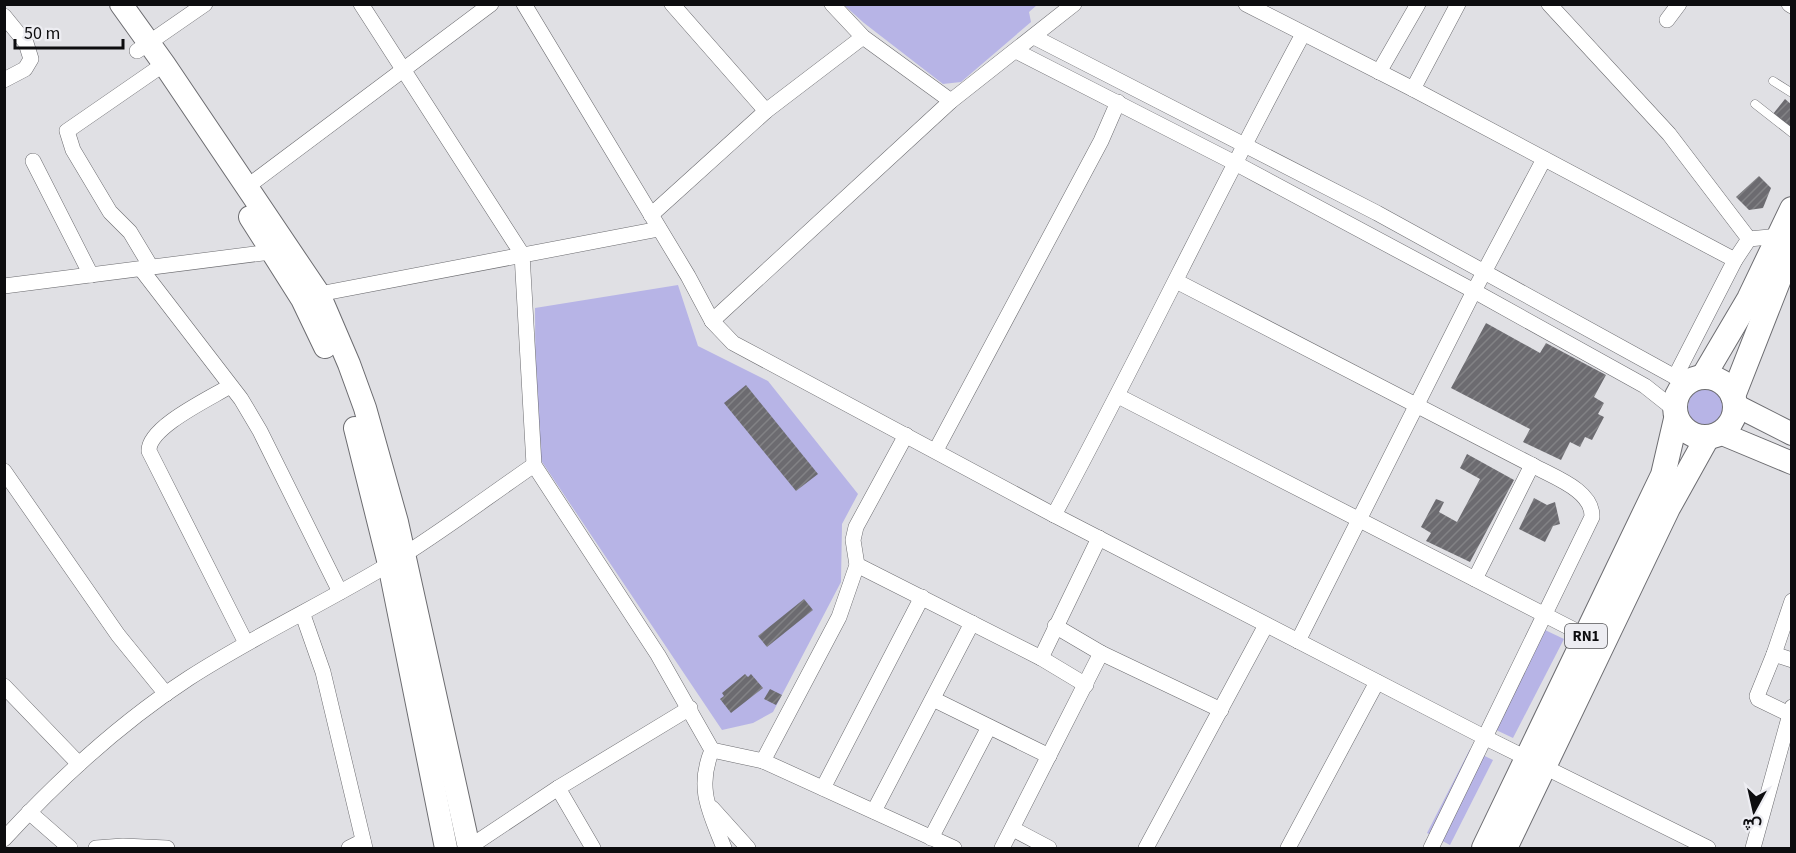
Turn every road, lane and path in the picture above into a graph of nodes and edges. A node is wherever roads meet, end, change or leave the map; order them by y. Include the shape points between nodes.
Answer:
1 (106, 4) edge
2 (121, 4) edge
3 (205, 4) edge
4 (361, 4) edge
5 (491, 4) edge
6 (524, 4) edge
7 (672, 4) edge
8 (832, 4) edge
9 (1074, 4) edge
10 (1418, 4) edge
11 (1458, 4) edge
12 (1549, 4) edge
13 (1679, 4) edge
14 (1250, 5) edge
15 (4, 16) edge
16 (1667, 20) dead end
17 (1303, 34) junction
18 (862, 37) junction
19 (1034, 38) junction
20 (143, 48) junction
21 (1016, 51) junction
22 (159, 69) junction
23 (405, 71) junction
24 (1379, 72) junction
25 (4, 80) edge
26 (1773, 81) dead end
27 (1413, 89) junction
28 (1791, 93) edge
29 (951, 101) junction
30 (1118, 102) junction
31 (1755, 104) dead end
32 (766, 111) junction
33 (1791, 134) edge
34 (1243, 144) junction
35 (1544, 159) junction
36 (33, 161) dead end
37 (1234, 163) junction
38 (248, 186) junction
39 (1791, 209) edge
40 (651, 215) junction
41 (658, 229) junction
42 (1749, 239) junction
43 (1786, 241) edge
44 (281, 251) junction
45 (522, 254) junction
46 (1735, 260) junction
47 (146, 268) junction
48 (1485, 271) junction
49 (91, 275) junction
50 (1176, 281) junction
51 (4, 286) edge
52 (1474, 291) junction
53 (319, 294) junction
54 (712, 321) junction
55 (1688, 379) junction
56 (230, 386) junction
57 (1118, 396) junction
58 (1734, 401) junction
59 (1418, 406) junction
60 (1675, 414) junction
61 (1791, 434) edge
62 (906, 435) junction
63 (1714, 436) junction
64 (936, 450) junction
65 (1791, 463) edge
66 (534, 465) junction
67 (1532, 465) junction
68 (4, 471) edge
69 (1054, 515) junction
70 (1359, 521) junction
71 (1099, 538) junction
72 (396, 560) junction
73 (857, 565) junction
74 (1475, 579) junction
75 (340, 592) junction
76 (922, 597) junction
77 (1791, 602) edge
78 (1544, 614) junction
79 (303, 615) junction
80 (972, 622) junction
81 (1266, 625) junction
82 (1055, 626) junction
83 (1586, 636) junction
84 (1298, 641) junction
85 (246, 643) junction
86 (1101, 653) junction
87 (1774, 654) junction
88 (1041, 658) junction
89 (1791, 660) edge
90 (1377, 682) junction
91 (1086, 685) junction
92 (4, 686) edge
93 (166, 694) junction
94 (933, 699) junction
95 (690, 708) junction
96 (1221, 710) junction
97 (1790, 710) edge
98 (989, 727) junction
99 (1484, 737) junction
100 (712, 750) junction
101 (1049, 756) junction
102 (763, 761) junction
103 (1534, 762) junction
104 (79, 764) junction
105 (558, 788) junction
106 (823, 788) junction
107 (706, 801) junction
108 (29, 812) junction
109 (874, 812) junction
110 (1013, 829) junction
111 (931, 838) junction
112 (4, 839) edge
113 (56, 842) edge
114 (364, 845) edge
115 (469, 848) edge
116 (70, 849) edge
117 (96, 849) edge
118 (167, 849) edge
119 (349, 849) edge
120 (447, 849) edge
121 (594, 849) edge
122 (724, 849) edge
123 (748, 849) edge
124 (954, 849) edge
125 (1002, 849) edge
126 (1049, 849) edge
127 (1146, 849) edge
128 (1288, 849) edge
129 (1431, 849) edge
130 (1484, 849) edge
131 (1505, 849) edge
132 (1708, 849) edge
133 (1753, 849) edge

1 - 20 street
2 - 20 street
3 - 20 street
4 - 23 street
5 - 23 street
6 - 40 street
7 - 32 street
8 - 18 street
9 - 19 street
10 - 24 street
11 - 27 street
12 - 42 street via 1669,134
13 - 16 street
14 - 17 street
15 - 25 street via 26,43 31,59 25,69
17 - 24 street
17 - 34 street
18 - 29 street
18 - 32 street
19 - 21 street
19 - 34 street
20 - 22 street
21 - 29 street
21 - 30 street
22 - 38 street
22 - 44 street
22 - 47 street via 67,131 73,150 110,212 130,232
23 - 38 street via 342,113
23 - 45 street
24 - 27 street
26 - 28 lane
27 - 35 street
29 - 54 street
30 - 37 street
30 - 64 street
31 - 33 lane
32 - 40 street
34 - 37 street
34 - 48 street
35 - 46 street
35 - 48 street
36 - 49 street
37 - 50 street
37 - 52 street
38 - 44 street
39 - 43 main road, RN1
40 - 41 street
41 - 45 street
41 - 54 street
42 - 43 street
42 - 46 street
43 - 55 main road, RN1 via 1749,299
43 - 58 main road, RN1
44 - 47 street
44 - 53 street
44 - 72 street via 340,382
45 - 53 street
45 - 66 street
46 - 55 street
47 - 49 street
47 - 56 street
48 - 52 street
48 - 55 street
49 - 51 street
50 - 57 street
50 - 59 street
52 - 59 street
52 - 60 street via 1645,386
53 - 72 street via 365,408 381,461
54 - 62 street via 733,343
55 - 58 main road via 1721,382
55 - 60 main road, RN1 via 1679,390
56 - 75 street via 260,431
56 - 85 street via 169,423 152,439 149,451
57 - 69 street
57 - 70 street
58 - 61 street
58 - 63 main road, RN1 via 1732,422
59 - 67 street
59 - 70 street
60 - 63 main road via 1689,433
60 - 83 main road, RN1 via 1663,475
62 - 64 street
62 - 73 street via 856,527 853,540
63 - 65 street
63 - 103 main road, RN1 via 1672,500
64 - 69 street
66 - 72 street
66 - 95 street
67 - 74 street
67 - 78 street via 1586,496 1592,506 1592,517
68 - 93 street via 118,635
69 - 71 street
70 - 74 street
70 - 84 street
71 - 81 street
71 - 82 street
72 - 75 street
72 - 115 street
72 - 120 street
73 - 76 street
73 - 102 street via 838,617
74 - 78 street
75 - 79 street
76 - 80 street
76 - 106 street
77 - 87 street
78 - 83 street
78 - 99 street
79 - 85 street
79 - 114 street via 323,672
80 - 88 street
80 - 94 street
81 - 84 street
81 - 96 street
82 - 86 street
82 - 88 street
83 - 103 main road, RN1
84 - 90 street
85 - 93 street
86 - 91 street
86 - 96 street
87 - 89 street
87 - 97 street via 1756,696
88 - 91 street
90 - 99 street
90 - 128 street
91 - 101 street
92 - 104 street
93 - 104 street
94 - 98 street
94 - 109 street
95 - 100 street
95 - 105 street
96 - 127 street
97 - 133 street
98 - 101 street
98 - 111 street
99 - 103 street
99 - 129 street
100 - 102 street
100 - 107 street via 705,767
101 - 110 street
102 - 106 street
103 - 130 main road, RN1
103 - 131 main road, RN1
103 - 132 street
104 - 108 street
105 - 115 street
105 - 121 street
106 - 109 street
107 - 122 street
107 - 123 street
108 - 112 street
108 - 113 street
109 - 111 street
110 - 125 street
110 - 126 street
111 - 124 street
113 - 116 street
114 - 119 street
117 - 118 street

